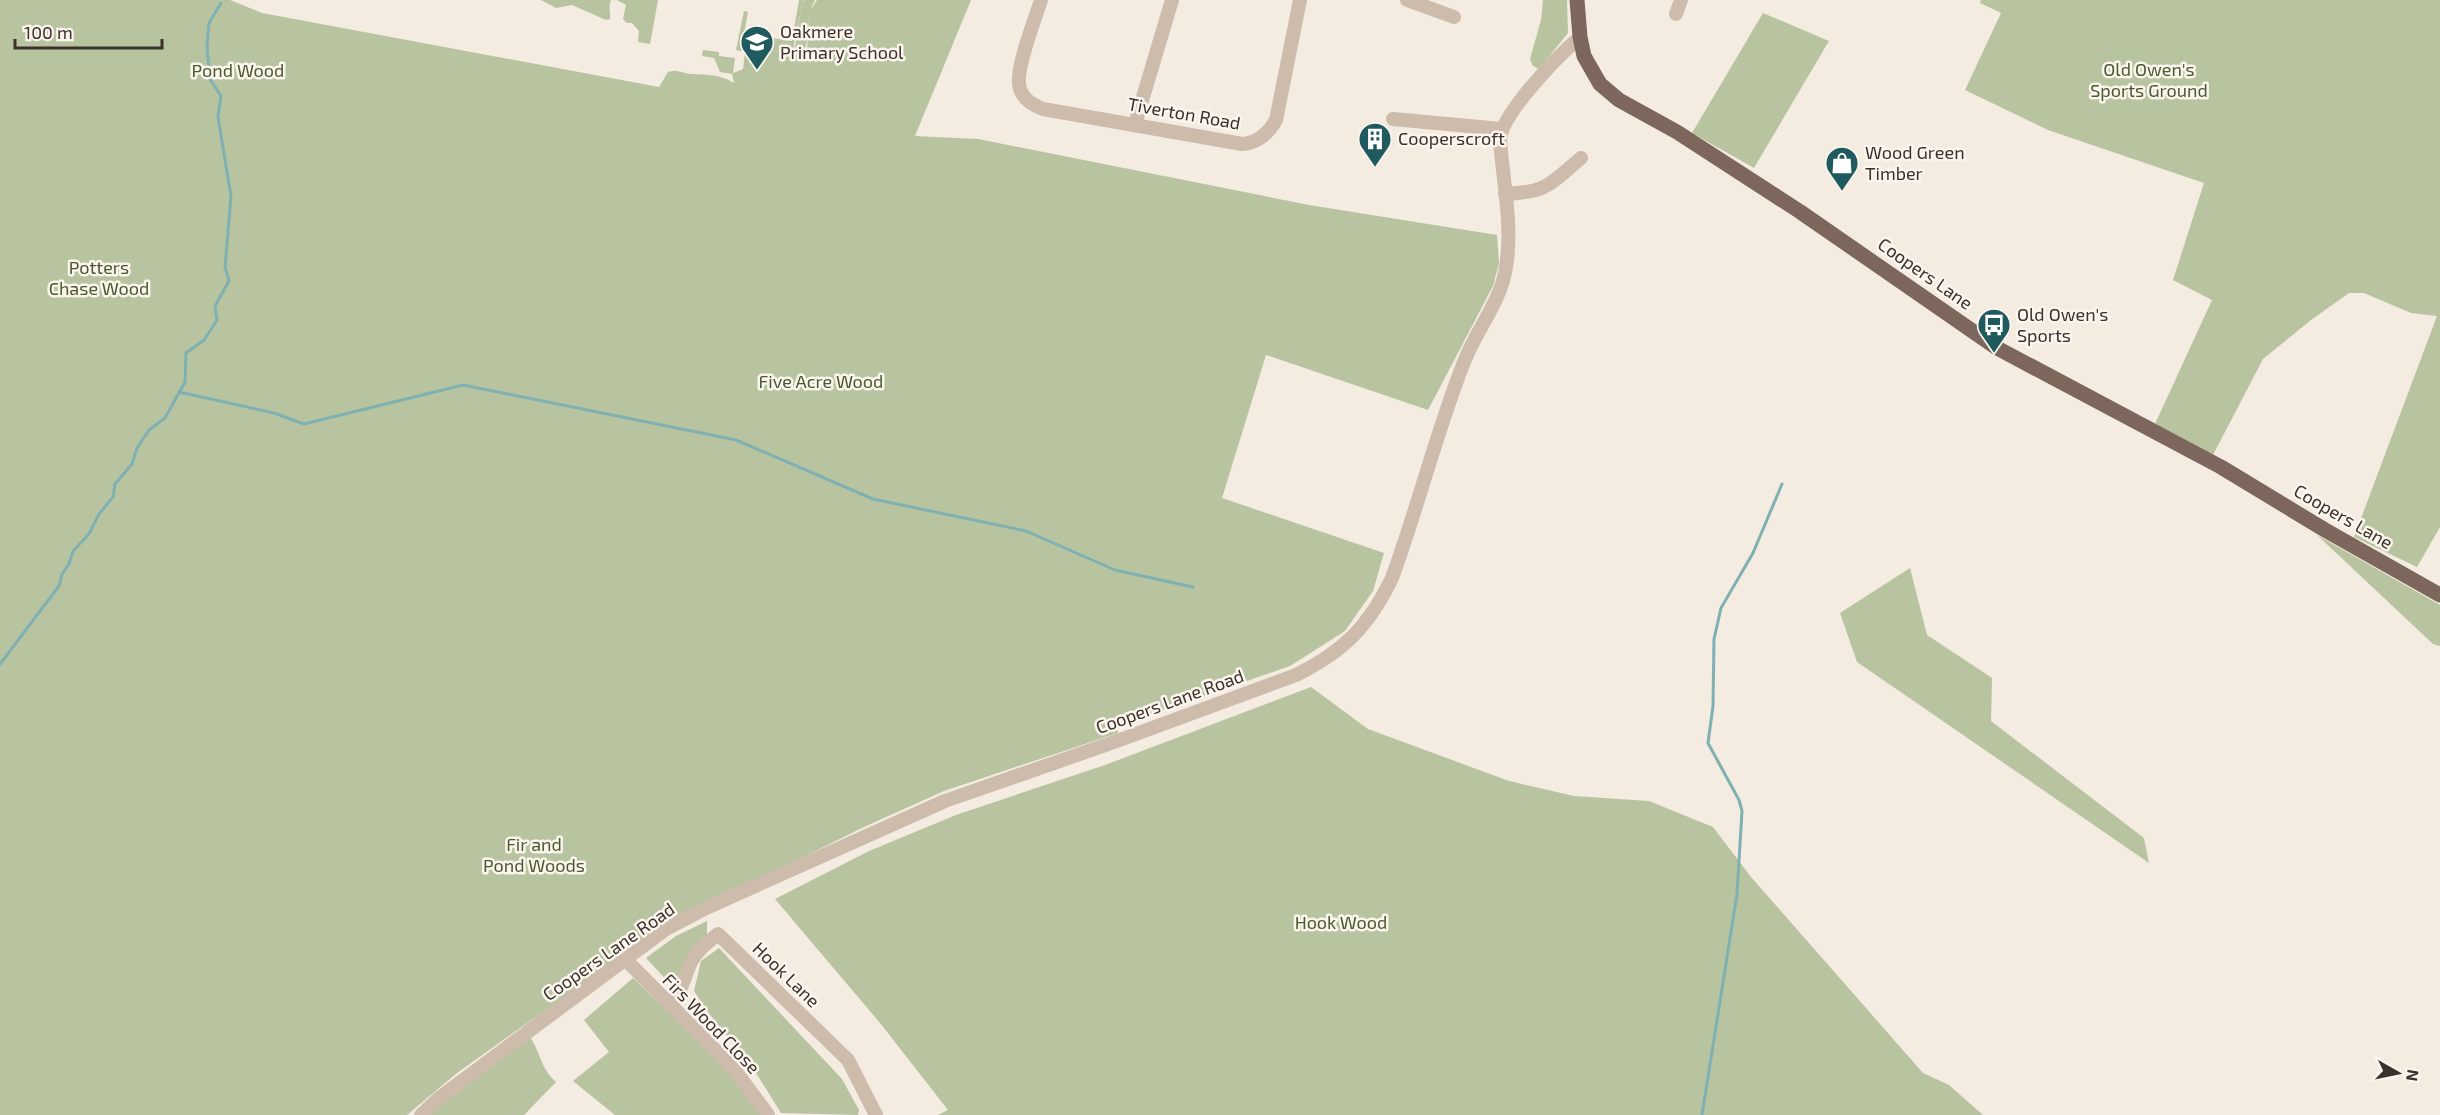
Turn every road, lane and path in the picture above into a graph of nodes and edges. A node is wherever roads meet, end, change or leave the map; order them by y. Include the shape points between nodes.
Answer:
1 (1041, 0) edge
2 (1172, 0) edge
3 (1300, 0) edge
4 (1407, 0) edge
5 (1577, 0) edge
6 (1423, 3) edge
7 (1454, 17) dead end
8 (1580, 37) junction
9 (1393, 118) dead end
10 (1135, 124) junction
11 (1501, 129) junction
12 (1581, 158) dead end
13 (1505, 194) junction
14 (2440, 595) edge
15 (626, 960) junction
16 (670, 1006) junction
17 (421, 1115) edge
18 (768, 1115) edge
19 (876, 1115) edge

1 - 10 street, Tiverton Road via 1020,69 1019,85 1028,102
2 - 10 street
3 - 10 street, Tiverton Road via 1278,109 1270,130 1242,144
4 - 6 street
5 - 8 main road, Coopers Lane
6 - 7 street
8 - 11 street via 1511,111
8 - 14 main road, Coopers Lane via 1592,73 1608,93 1790,205 1997,348 2221,467
9 - 11 street
11 - 13 street, Coopers Lane Road
12 - 13 street via 1548,186 1535,192
13 - 15 street, Coopers Lane Road via 1509,244 1499,292 1453,389 1392,578 1368,621 1341,648 1296,675 945,801 706,908 666,929
15 - 16 street, Firs Wood Close
15 - 17 street, Coopers Lane Road
16 - 18 street, Firs Wood Close via 734,1069
16 - 19 street, Hook Lane via 692,960 718,934 848,1060

